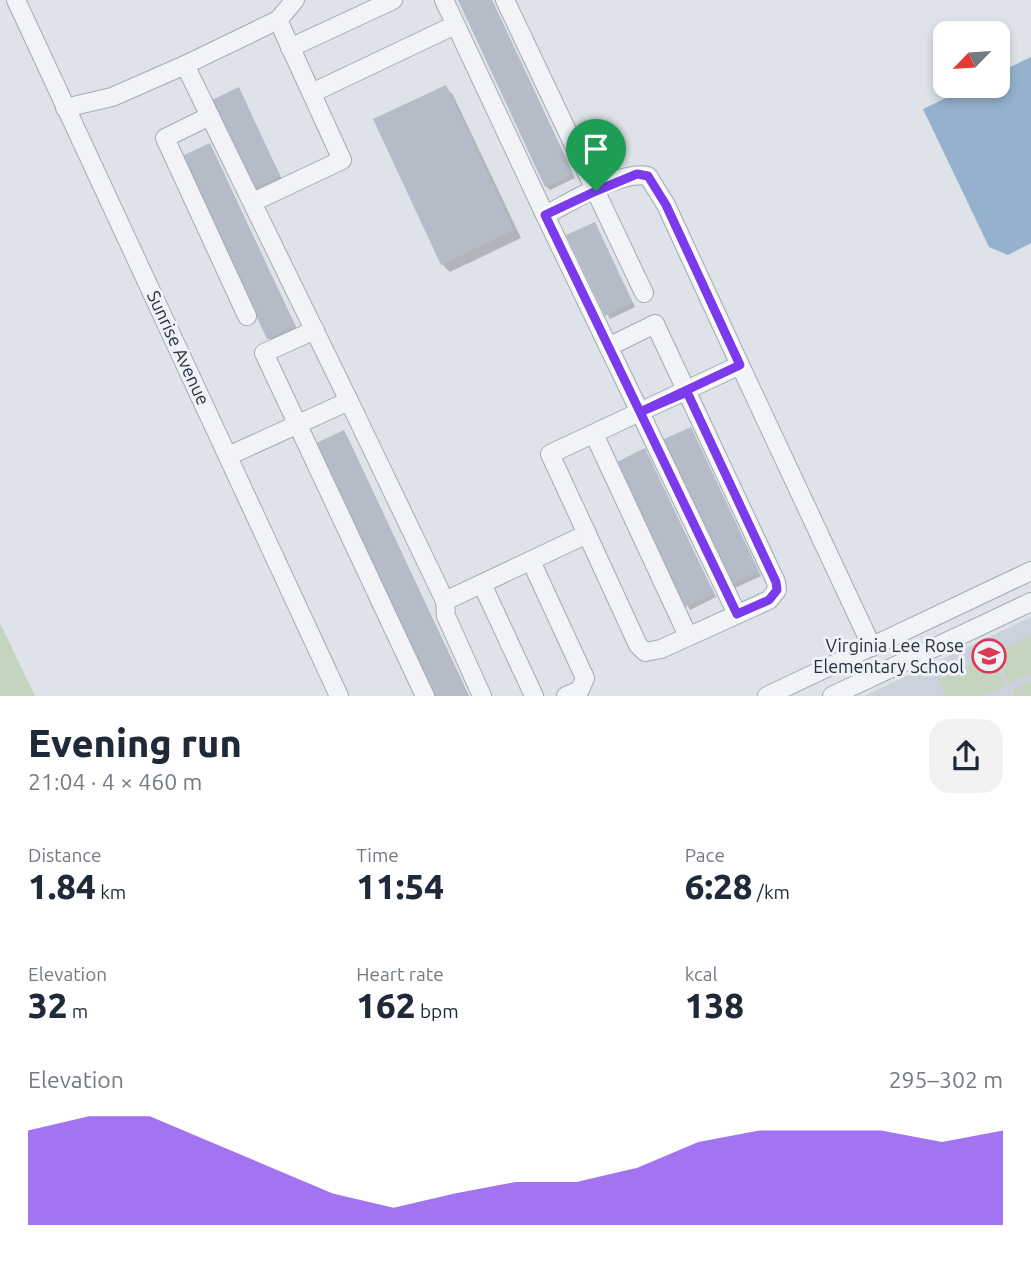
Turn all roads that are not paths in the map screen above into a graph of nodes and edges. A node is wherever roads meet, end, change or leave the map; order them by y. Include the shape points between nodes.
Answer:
1 (16, 0) edge
2 (295, 0) edge
3 (393, 0) edge
4 (444, 0) edge
5 (505, 0) edge
6 (278, 20) junction
7 (455, 24) junction
8 (290, 48) junction
9 (185, 65) junction
10 (312, 93) junction
11 (65, 108) junction
12 (210, 116) junction
13 (596, 191) junction
14 (253, 202) junction
15 (545, 215) junction
16 (644, 293) dead end
17 (247, 316) dead end
18 (315, 330) junction
19 (610, 346) junction
20 (740, 365) junction
21 (687, 392) junction
22 (349, 401) junction
23 (640, 412) junction
24 (298, 425) junction
25 (594, 434) junction
26 (228, 456) junction
27 (587, 534) junction
28 (531, 561) junction
29 (1031, 571) edge
30 (482, 584) junction
31 (445, 601) junction
32 (1031, 602) edge
33 (737, 614) junction
34 (688, 636) junction
35 (872, 647) junction
36 (339, 696) edge
37 (425, 696) edge
38 (482, 696) edge
39 (534, 696) edge
40 (566, 696) edge
41 (767, 696) edge
42 (832, 696) edge

1 - 11 street, Sunrise Avenue
2 - 6 street
3 - 8 street
4 - 7 street
5 - 13 street
6 - 8 street
6 - 9 street
7 - 10 street
7 - 15 street
8 - 10 street
9 - 11 street via 112,97
9 - 12 street
10 - 14 street via 342,160
11 - 26 street, Sunrise Avenue
12 - 14 street
12 - 17 street via 165,138
13 - 15 street
13 - 16 street
13 - 20 street via 637,174 648,176
14 - 18 street
15 - 19 street
18 - 22 street
18 - 24 street via 264,353
19 - 21 street via 655,324
19 - 23 street
20 - 21 street
20 - 35 street
21 - 23 street
21 - 33 street via 776,582 777,590 769,600
22 - 24 street
22 - 31 street
23 - 25 street
23 - 33 street
24 - 26 street
24 - 37 street
25 - 27 street via 550,454
25 - 34 street
26 - 36 street, Sunrise Avenue
27 - 28 street
27 - 34 street via 638,645 645,652
28 - 30 street
28 - 40 street via 585,678 580,690
29 - 35 street
30 - 31 street
30 - 39 street
31 - 38 street via 446,615
32 - 42 street
33 - 34 street
35 - 41 street

